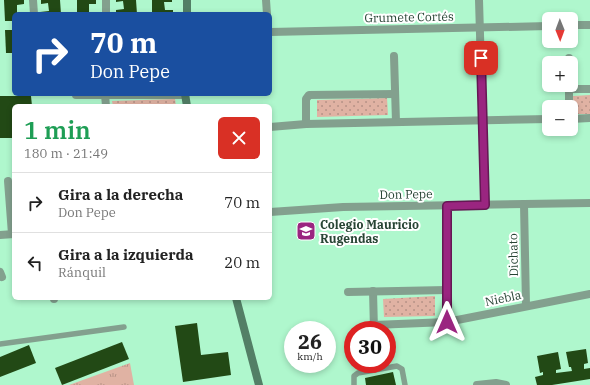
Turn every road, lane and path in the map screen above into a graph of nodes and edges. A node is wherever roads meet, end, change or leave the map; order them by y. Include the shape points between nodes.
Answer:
1 (33, 0) edge
2 (106, 0) edge
3 (187, 0) edge
4 (266, 0) edge
5 (479, 0) edge
6 (34, 12) edge
7 (106, 12) edge
8 (187, 12) edge
9 (266, 12) edge
10 (578, 25) edge
11 (590, 25) edge
12 (542, 26) edge
13 (480, 27) junction
14 (272, 32) edge
15 (394, 56) dead end
16 (578, 88) edge
17 (590, 89) edge
18 (395, 94) junction
19 (105, 96) edge
20 (106, 104) edge
21 (590, 118) edge
22 (542, 119) edge
23 (578, 119) edge
24 (482, 121) junction
25 (396, 122) junction
26 (306, 124) junction
27 (272, 127) edge
28 (8, 181) dead end
29 (590, 203) edge
30 (524, 204) junction
31 (485, 205) junction
32 (447, 206) junction
33 (272, 212) edge
34 (12, 223) edge
35 (12, 234) edge
36 (0, 236) edge
37 (447, 290) junction
38 (373, 291) junction
39 (348, 292) dead end
40 (590, 294) edge
41 (237, 300) edge
42 (526, 306) junction
43 (374, 321) edge
44 (447, 322) junction
45 (396, 326) edge
46 (124, 328) dead end
47 (0, 344) edge
48 (504, 384) edge
49 (259, 385) edge
50 (354, 385) edge
51 (405, 385) edge
52 (477, 385) edge

1 - 6 street
2 - 7 street
3 - 8 main road
4 - 9 street
5 - 13 street
10 - 11 street
12 - 13 street, Grumete Cortés
13 - 14 street, Grumete Cortés
13 - 24 street
15 - 18 street
16 - 17 street
18 - 25 street
18 - 26 street via 310,95 305,102
19 - 20 street
21 - 23 street
22 - 24 street
24 - 25 street
24 - 31 street
25 - 26 street
26 - 27 street
28 - 34 street
29 - 30 street, Don Pepe
30 - 31 street, Don Pepe
30 - 42 street, Dichato
31 - 32 street, Don Pepe
32 - 33 street, Don Pepe via 343,207
32 - 37 street
35 - 36 street
37 - 38 street
37 - 44 street
38 - 39 street
38 - 43 street
40 - 42 street, Niebla
41 - 49 main road
42 - 44 street, Niebla
44 - 45 street, Niebla
46 - 47 lane
48 - 52 street
50 - 51 lane via 354,376 358,373 397,366 402,369

